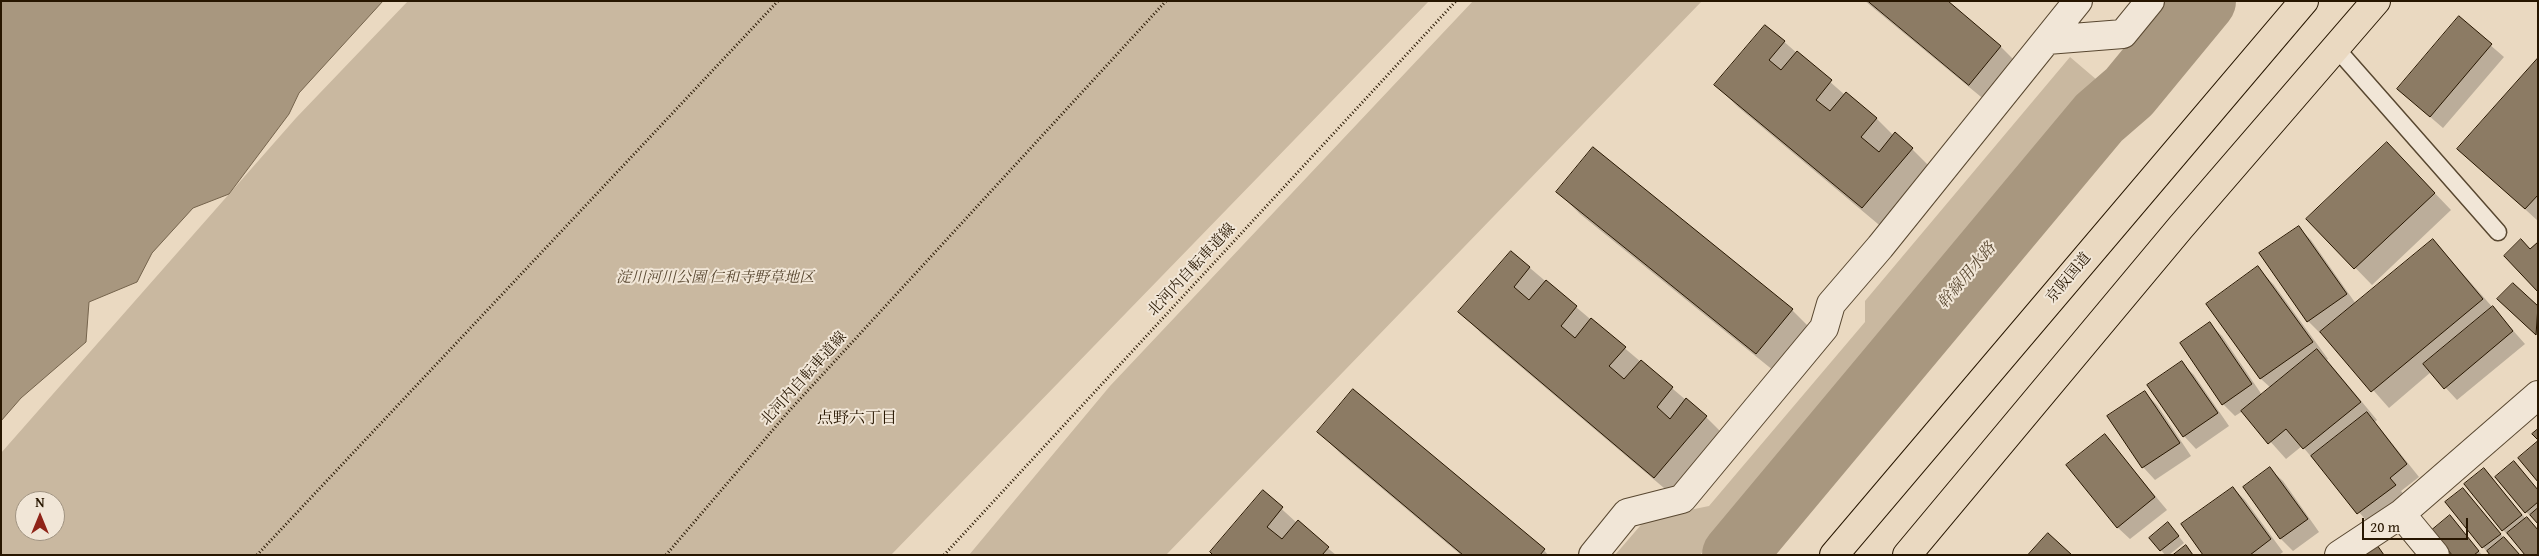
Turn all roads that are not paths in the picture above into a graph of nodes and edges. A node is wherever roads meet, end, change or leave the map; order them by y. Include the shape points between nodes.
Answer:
1 (2078, 1) edge
2 (2150, 1) edge
3 (2304, 1) edge
4 (2376, 1) edge
5 (2047, 40) junction
6 (2336, 48) junction
7 (2498, 232) dead end
8 (2538, 395) edge
9 (2401, 514) junction
10 (1593, 555) edge
11 (1834, 555) edge
12 (1907, 555) edge
13 (2339, 555) edge
14 (2435, 555) edge

1 - 5 street
2 - 5 street via 2123,34
3 - 11 highway, 京阪国道
4 - 6 highway
5 - 10 street via 1831,304 1824,328 1682,499 1627,513
6 - 7 lane
6 - 12 highway via 2173,236
8 - 9 street
9 - 13 street
9 - 14 street

